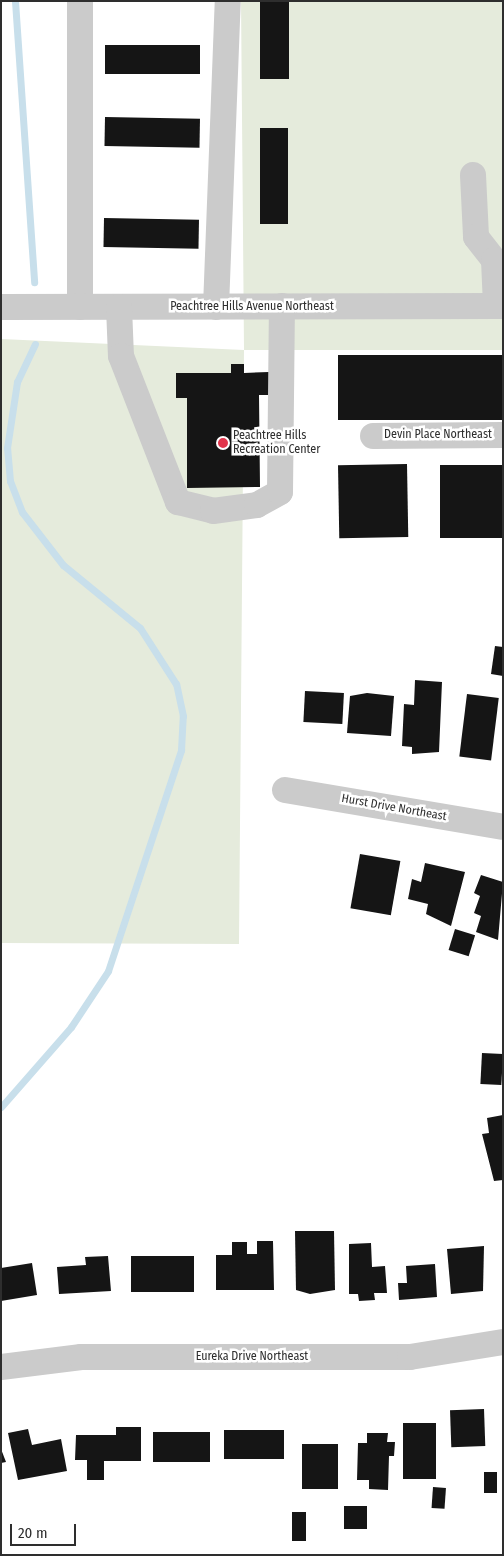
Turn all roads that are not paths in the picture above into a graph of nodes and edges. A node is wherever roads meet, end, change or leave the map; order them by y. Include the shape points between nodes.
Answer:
1 (80, 1) edge
2 (228, 1) edge
3 (473, 175) dead end
4 (282, 306) junction
5 (500, 306) edge
6 (1, 307) edge
7 (80, 307) junction
8 (119, 307) junction
9 (216, 307) junction
10 (503, 435) edge
11 (373, 436) dead end
12 (285, 790) dead end
13 (503, 827) edge
14 (503, 1342) edge
15 (1, 1367) edge

1 - 7 street
2 - 9 street
3 - 5 street via 476,237 494,260
4 - 5 street, Peachtree Hills Avenue Northeast
4 - 8 street via 280,492 257,505 212,511 178,502 121,356
4 - 9 street, Peachtree Hills Avenue Northeast
6 - 7 street, Peachtree Hills Avenue Northeast
7 - 8 street, Peachtree Hills Avenue Northeast
8 - 9 street, Peachtree Hills Avenue Northeast
10 - 11 street, Devin Place Northeast
12 - 13 street, Hurst Drive Northeast
14 - 15 street, Eureka Drive Northeast via 410,1357 81,1357

